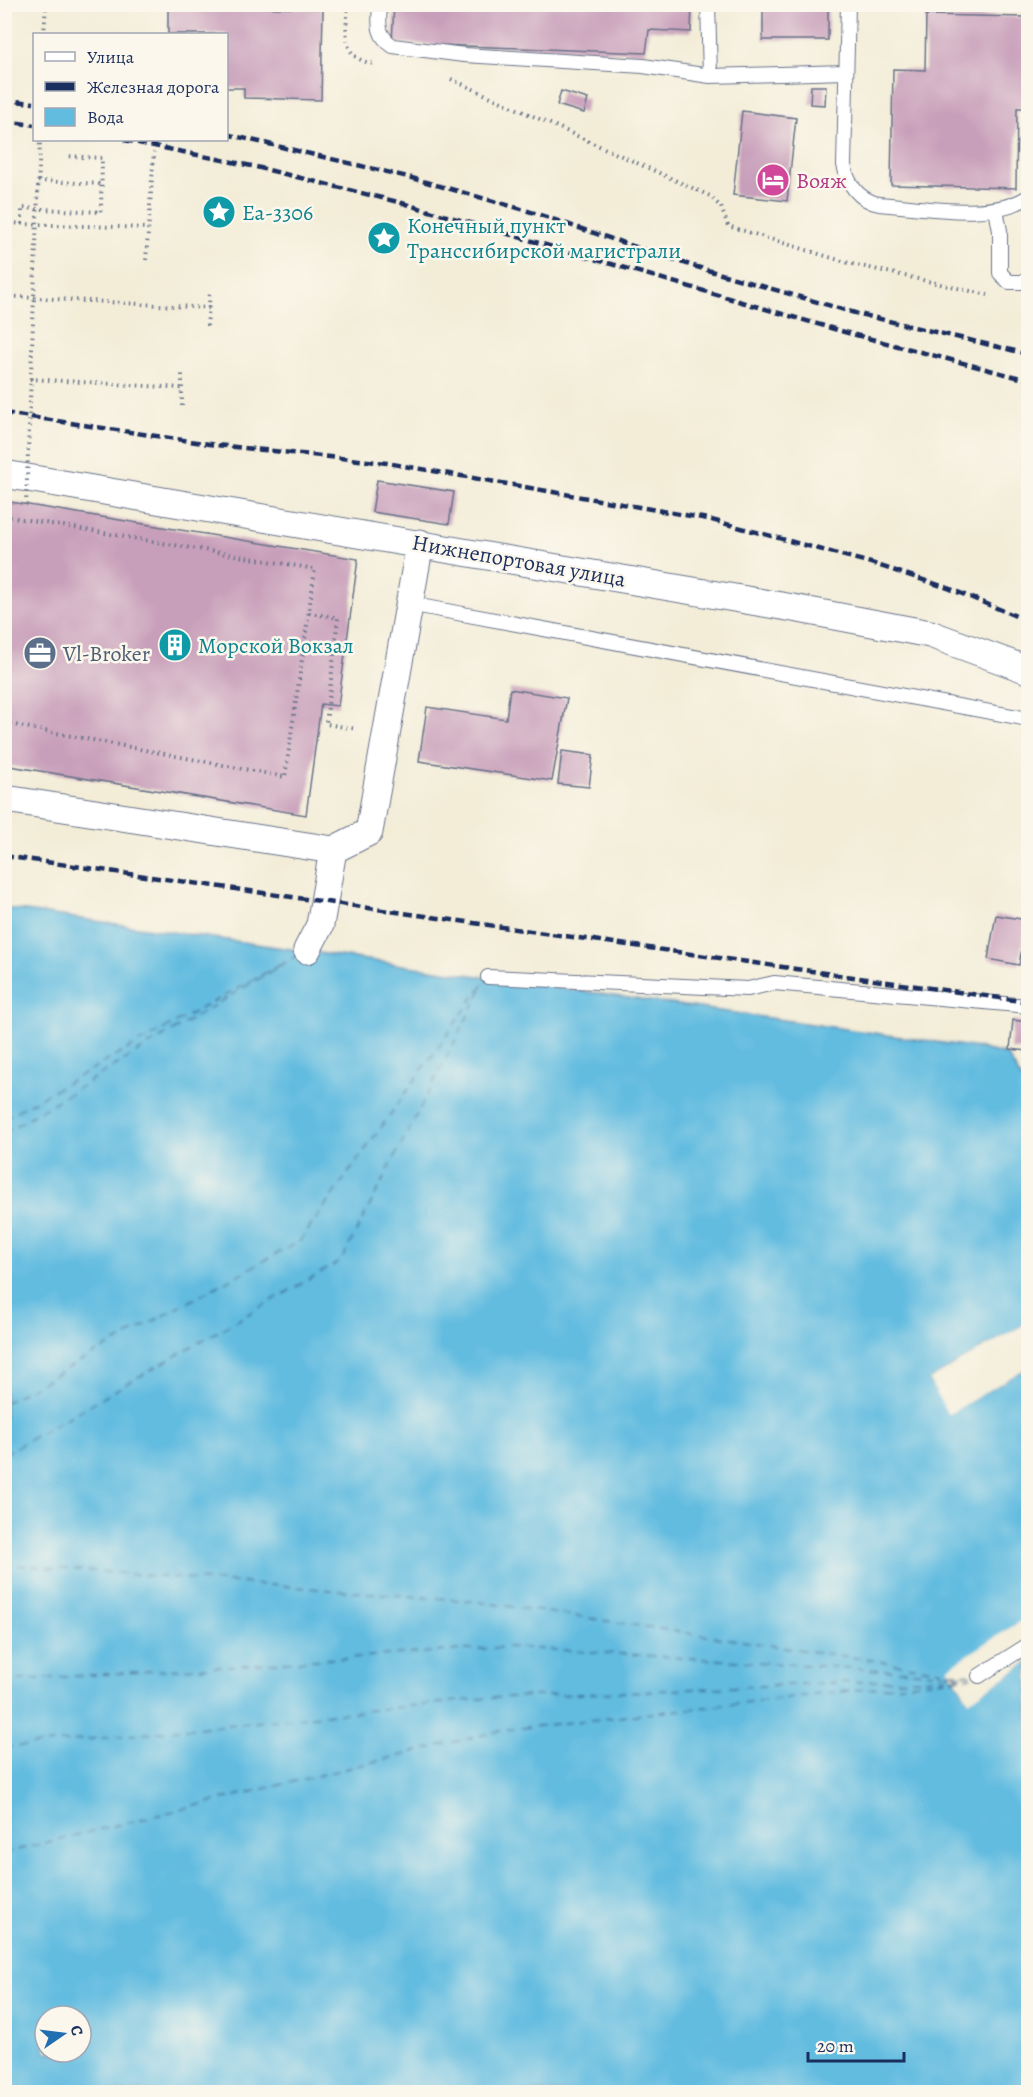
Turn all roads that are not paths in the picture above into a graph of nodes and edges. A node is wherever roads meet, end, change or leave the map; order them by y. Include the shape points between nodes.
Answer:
1 (380, 4) edge
2 (708, 4) edge
3 (848, 4) edge
4 (845, 72) junction
5 (710, 76) junction
6 (1029, 197) edge
7 (996, 208) junction
8 (1029, 282) edge
9 (4, 474) edge
10 (420, 543) junction
11 (409, 604) junction
12 (1029, 670) edge
13 (1029, 719) edge
14 (8, 799) edge
15 (333, 850) junction
16 (307, 950) dead end
17 (488, 977) dead end
18 (1029, 1006) edge
19 (1029, 1645) edge
20 (979, 1676) dead end

1 - 5 lane via 379,31 393,46 464,56 643,66
2 - 5 lane
3 - 4 lane
4 - 5 lane
4 - 7 lane via 844,165 847,180 867,201
6 - 7 lane
7 - 8 lane via 1000,273 1009,282
9 - 10 street, Нижнепортовая улица
10 - 11 street
10 - 12 street, Нижнепортовая улица via 930,634
11 - 13 lane
11 - 15 street via 369,832
14 - 15 street
15 - 16 street via 320,925
17 - 18 lane via 748,988 774,983
19 - 20 lane

